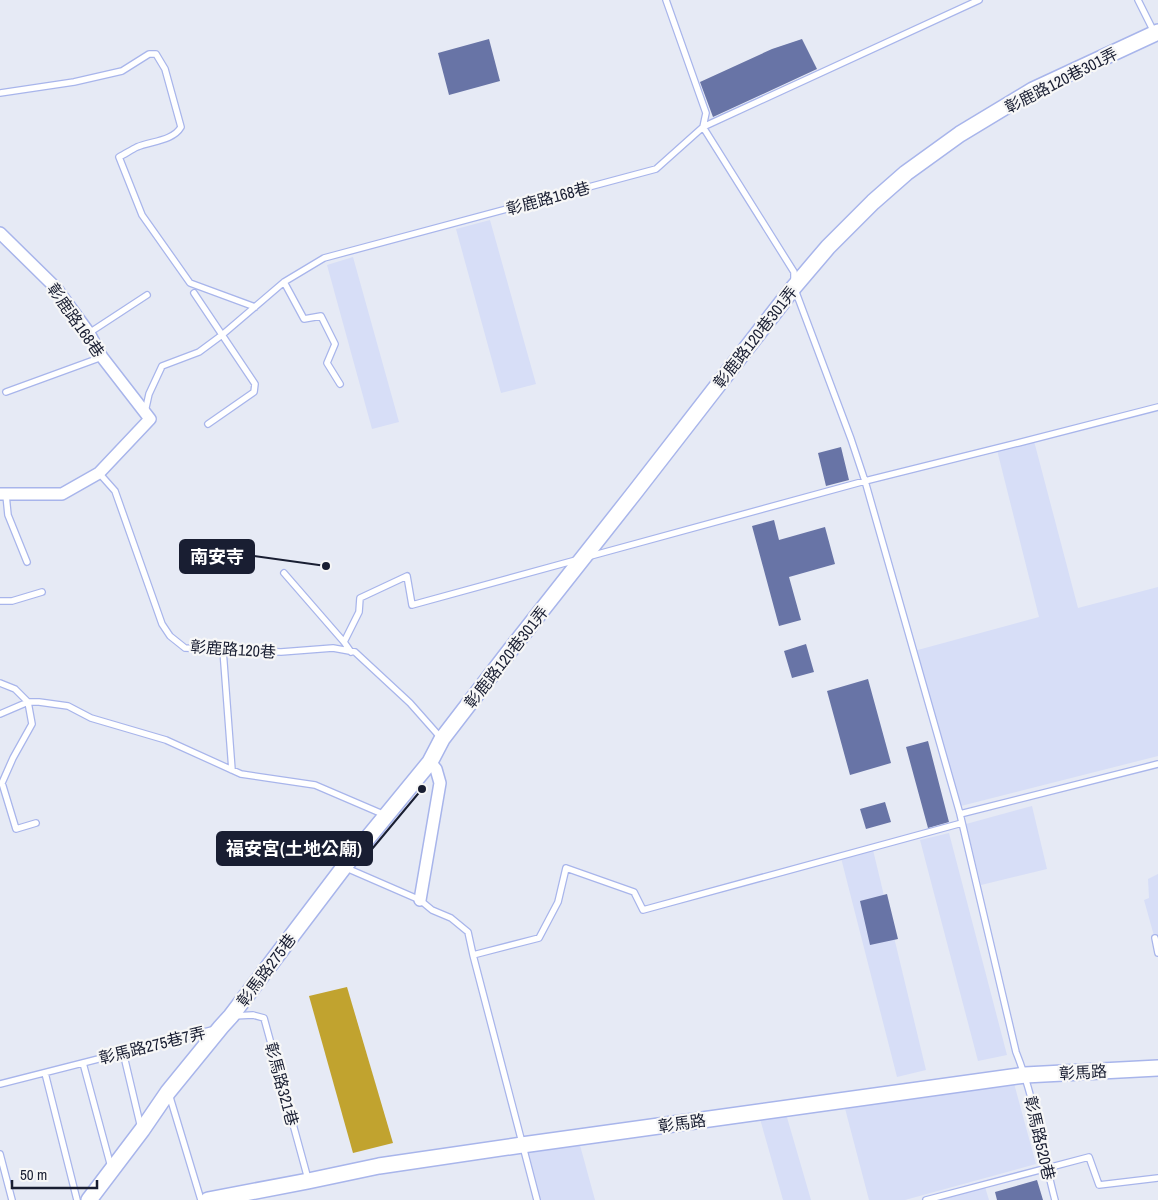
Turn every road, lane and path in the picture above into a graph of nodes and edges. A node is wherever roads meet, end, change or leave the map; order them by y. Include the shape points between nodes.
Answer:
1 (666, 0) edge
2 (979, 0) edge
3 (1138, 0) edge
4 (1157, 35) edge
5 (0, 93) edge
6 (704, 127) junction
7 (0, 233) edge
8 (284, 282) junction
9 (794, 288) junction
10 (194, 293) dead end
11 (147, 295) dead end
12 (255, 307) junction
13 (88, 333) junction
14 (222, 335) junction
15 (102, 357) junction
16 (340, 384) dead end
17 (6, 392) dead end
18 (1158, 407) edge
19 (147, 416) junction
20 (208, 424) dead end
21 (99, 473) junction
22 (866, 481) junction
23 (3, 495) edge
24 (583, 559) junction
25 (27, 562) dead end
26 (284, 573) dead end
27 (42, 592) dead end
28 (0, 601) edge
29 (344, 642) junction
30 (223, 650) junction
31 (351, 652) junction
32 (0, 683) edge
33 (28, 702) junction
34 (0, 714) edge
35 (442, 739) junction
36 (430, 762) junction
37 (1158, 764) edge
38 (232, 770) junction
39 (960, 814) junction
40 (387, 816) junction
41 (36, 823) dead end
42 (962, 824) junction
43 (344, 867) junction
44 (420, 900) junction
45 (1155, 938) dead end
46 (1158, 953) edge
47 (472, 955) junction
48 (226, 1022) junction
49 (123, 1052) junction
50 (83, 1063) junction
51 (1158, 1068) edge
52 (45, 1073) junction
53 (1025, 1075) junction
54 (0, 1084) edge
55 (168, 1092) junction
56 (142, 1130) junction
57 (522, 1145) junction
58 (0, 1154) edge
59 (1046, 1168) junction
60 (111, 1170) junction
61 (1158, 1178) edge
62 (308, 1181) junction
63 (12, 1200) edge
64 (77, 1200) edge
65 (89, 1200) edge
66 (202, 1200) edge
67 (208, 1200) edge
68 (538, 1200) edge
69 (926, 1200) edge
70 (1055, 1200) edge

1 - 6 lane via 706,113
2 - 6 lane, 彰鹿路168巷
3 - 4 lane
4 - 9 street, 彰鹿路120巷301弄 via 1033,90 960,134 906,173 873,202 828,247
5 - 12 lane via 122,71 149,54 156,54 165,69 181,127 178,133 166,139 138,147 119,157 142,215 190,283
6 - 8 lane, 彰鹿路168巷 via 656,169 324,258
6 - 9 lane, 彰馬路520巷 via 794,272
7 - 13 street, 彰鹿路168巷 via 56,288
8 - 12 lane, 彰鹿路168巷
8 - 16 lane via 304,319 321,316 335,344 327,363
9 - 22 lane, 彰馬路520巷
9 - 24 street, 彰鹿路120巷301弄
10 - 14 lane
11 - 13 lane
12 - 14 lane, 彰鹿路168巷
13 - 15 street, 彰鹿路168巷
14 - 19 lane, 彰鹿路168巷 via 199,352 162,366 149,394
14 - 20 lane via 255,384 255,389
15 - 17 lane
15 - 19 street, 彰鹿路168巷
18 - 22 lane
19 - 21 street
21 - 23 street via 62,494
21 - 30 lane, 彰鹿路120巷 via 115,491 162,624 170,636 185,648
22 - 24 lane
22 - 39 lane, 彰馬路520巷
23 - 25 lane
24 - 29 lane via 412,605 407,576 360,598 358,612
24 - 35 street, 彰鹿路120巷301弄
26 - 29 lane
27 - 28 lane via 12,601
29 - 31 lane
30 - 31 lane, 彰鹿路120巷 via 281,652 334,648
30 - 38 lane
31 - 35 lane, 彰鹿路120巷 via 410,702
32 - 33 lane via 15,689
33 - 34 lane
33 - 38 lane via 68,706 91,718 166,740
33 - 41 lane via 32,724 2,783 16,829
35 - 36 street, 彰馬路275巷
36 - 40 street, 彰馬路275巷
36 - 44 street via 440,783
37 - 39 lane
38 - 40 lane via 315,785
39 - 42 lane, 彰馬路520巷
40 - 43 street, 彰馬路275巷
42 - 47 lane via 644,910 634,892 566,868 558,902 539,938
42 - 53 lane, 彰馬路520巷 via 1016,1052
43 - 44 lane
43 - 48 street, 彰馬路275巷
44 - 47 lane via 468,932
45 - 46 lane
47 - 57 lane
48 - 49 lane, 彰馬路275巷7弄
48 - 55 street, 彰馬路275巷
48 - 62 lane, 彰馬路321巷 via 253,1015 264,1018
49 - 50 lane, 彰馬路275巷7弄
49 - 56 lane
50 - 52 lane, 彰馬路275巷7弄
50 - 60 lane
51 - 53 street, 彰馬路
52 - 54 lane, 彰馬路275巷7弄
52 - 64 lane
53 - 57 street, 彰馬路
53 - 59 lane, 彰馬路520巷
55 - 56 street, 彰馬路275巷
55 - 66 lane
56 - 60 street, 彰馬路275巷
57 - 62 street, 彰馬路 via 379,1166
57 - 68 lane
58 - 63 lane
59 - 61 lane via 1089,1157 1099,1185
59 - 69 lane
59 - 70 lane, 彰馬路520巷
60 - 65 street, 彰馬路275巷
62 - 67 street, 彰馬路

